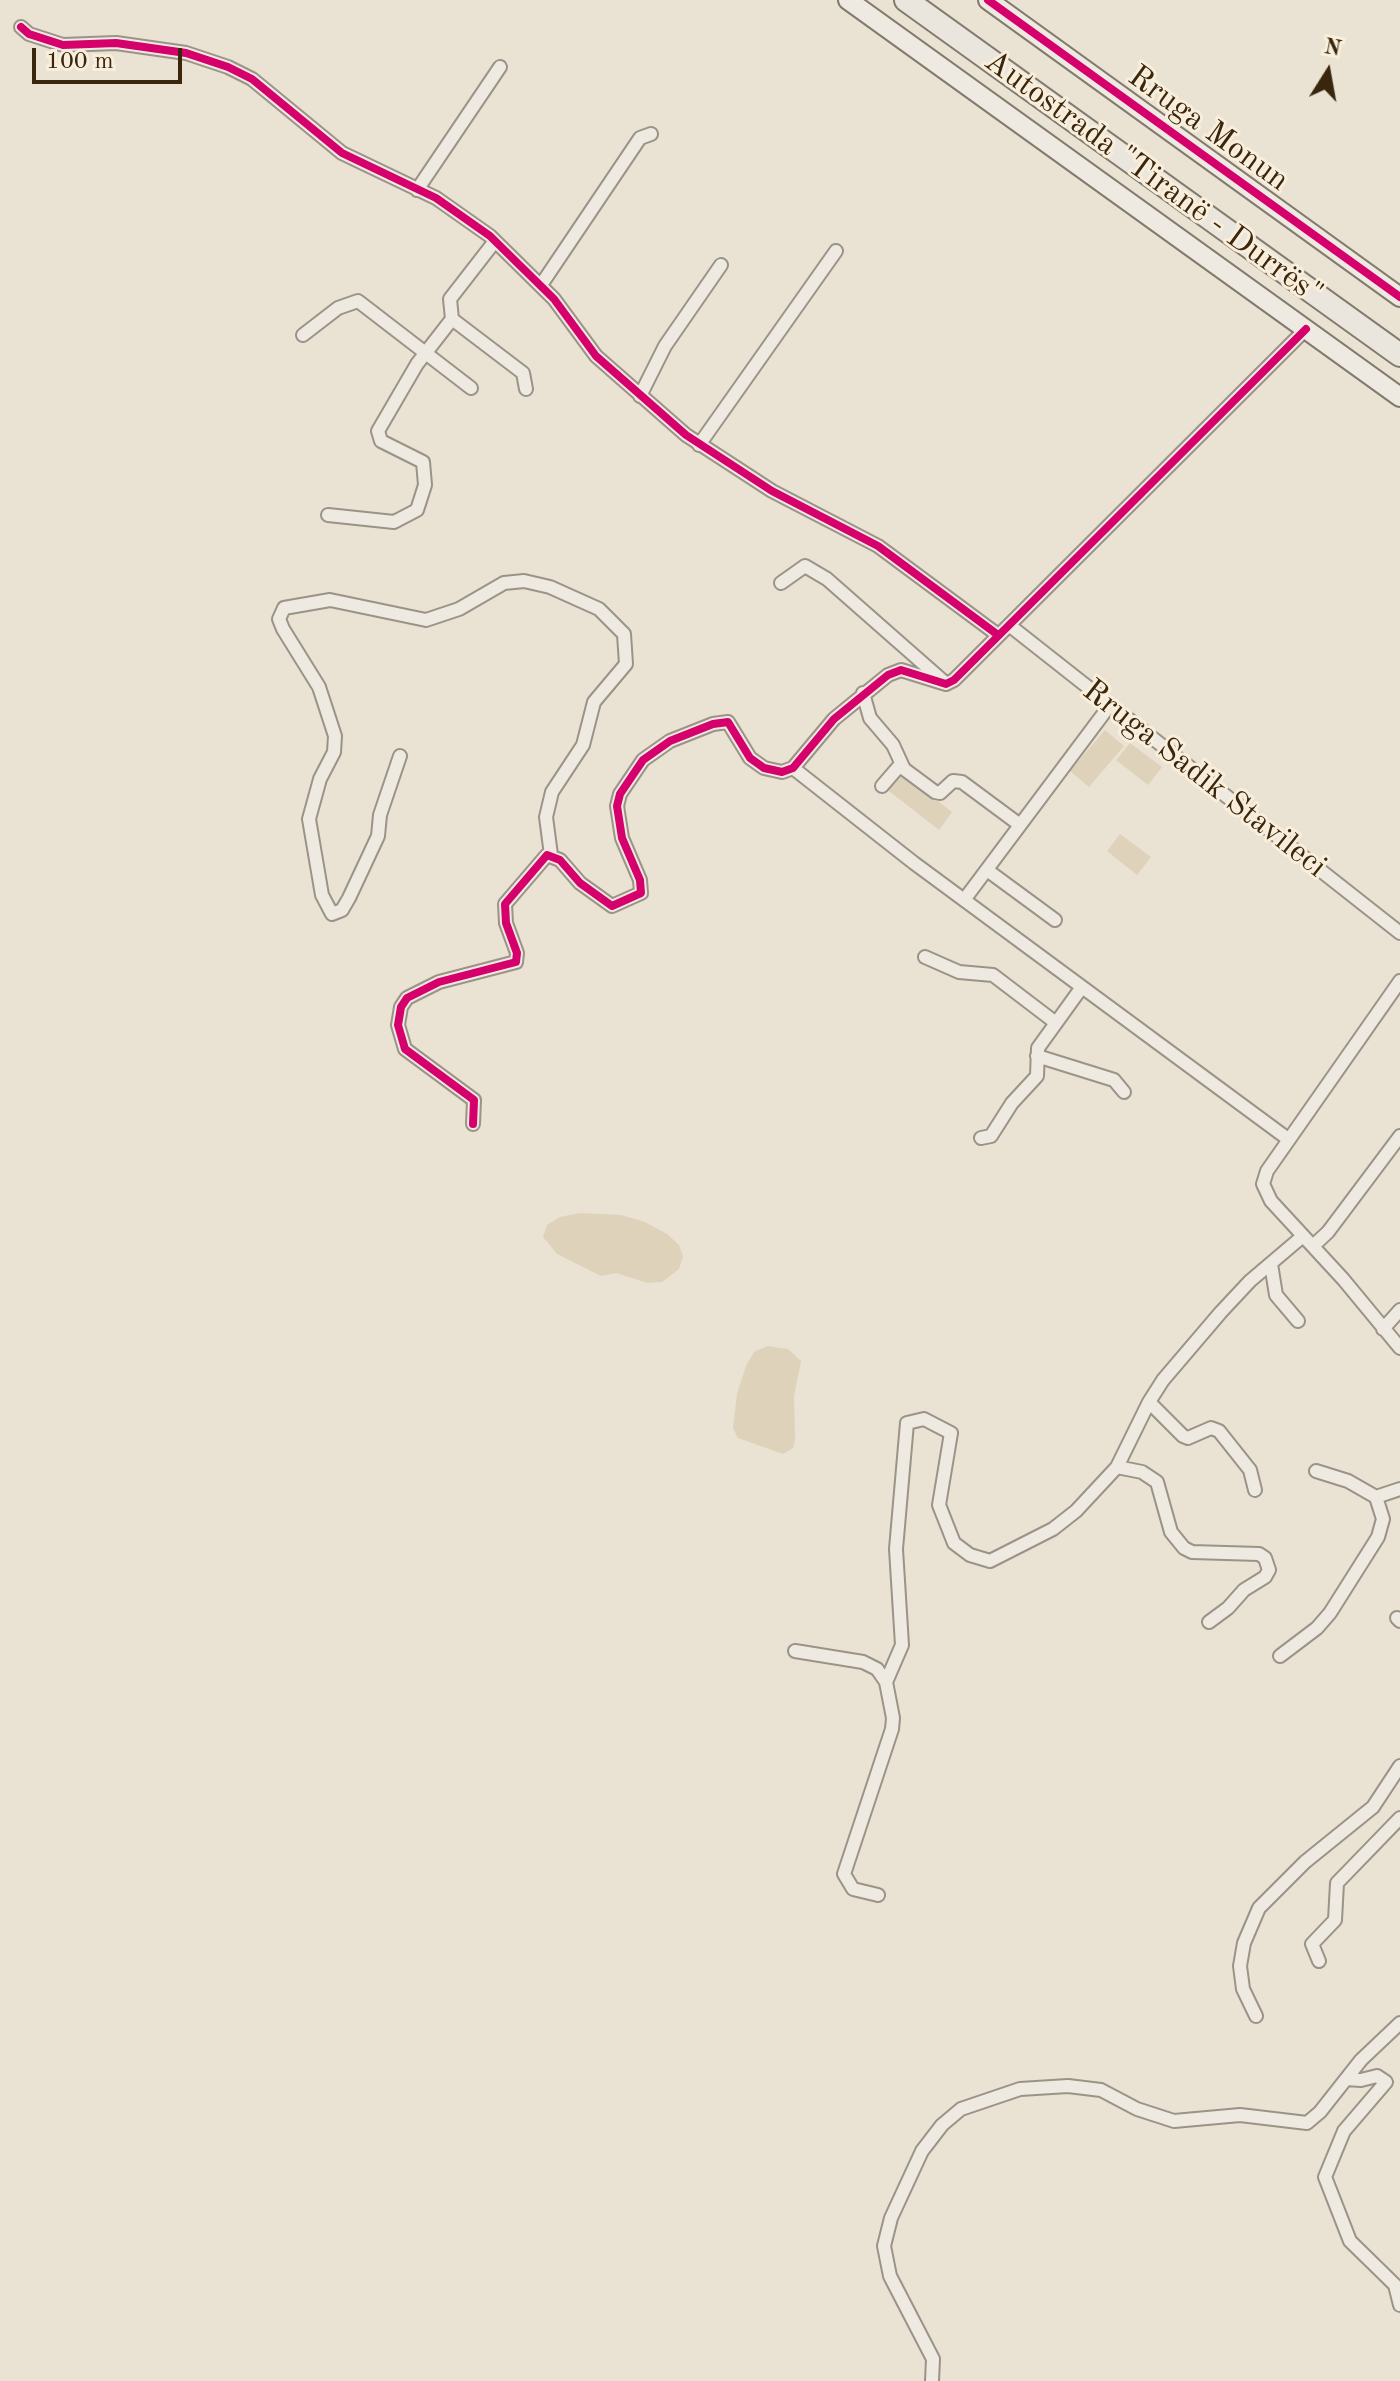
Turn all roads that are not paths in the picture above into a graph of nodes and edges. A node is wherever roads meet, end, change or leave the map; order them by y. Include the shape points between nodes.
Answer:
1 (848, 0) edge
2 (906, 0) edge
3 (930, 0) edge
4 (988, 0) edge
5 (21, 27) dead end
6 (500, 67) dead end
7 (651, 134) dead end
8 (417, 190) junction
9 (495, 241) junction
10 (836, 251) dead end
11 (721, 265) dead end
12 (541, 285) junction
13 (1400, 297) edge
14 (452, 319) junction
15 (1306, 329) junction
16 (303, 335) dead end
17 (1400, 338) edge
18 (425, 355) junction
19 (1400, 355) edge
20 (471, 388) dead end
21 (526, 389) dead end
22 (640, 396) junction
23 (1400, 397) edge
24 (699, 445) junction
25 (328, 515) dead end
26 (781, 583) dead end
27 (1009, 625) junction
28 (998, 635) junction
29 (946, 684) junction
30 (863, 693) junction
31 (1110, 705) junction
32 (400, 756) dead end
33 (901, 764) junction
34 (793, 768) junction
35 (882, 786) dead end
36 (1020, 825) junction
37 (551, 855) junction
38 (987, 870) junction
39 (964, 900) junction
40 (1055, 920) dead end
41 (1400, 933) edge
42 (925, 957) dead end
43 (1400, 981) edge
44 (1082, 987) junction
45 (1056, 1023) junction
46 (1037, 1056) junction
47 (1124, 1092) dead end
48 (473, 1124) dead end
49 (1400, 1136) edge
50 (981, 1138) dead end
51 (1288, 1139) junction
52 (1303, 1236) junction
53 (1313, 1246) junction
54 (1271, 1264) junction
55 (1400, 1310) edge
56 (1298, 1321) dead end
57 (1383, 1329) junction
58 (1400, 1348) edge
59 (1149, 1402) junction
60 (1117, 1467) junction
61 (1316, 1471) dead end
62 (1400, 1489) edge
63 (1255, 1490) dead end
64 (1376, 1497) junction
65 (1209, 1622) dead end
66 (795, 1651) dead end
67 (1280, 1656) dead end
68 (886, 1682) junction
69 (1400, 1766) edge
70 (1400, 1818) edge
71 (878, 1895) dead end
72 (1319, 1961) dead end
73 (1256, 2016) dead end
74 (1400, 2023) edge
75 (1346, 2079) junction
76 (1400, 2305) edge
77 (932, 2381) edge

1 - 15 main road
2 - 19 highway, Autostrada "Tiranë - Durrës"
3 - 17 highway, Autostrada "Tiranë - Durrës"
4 - 13 main road, Rruga Monun
5 - 8 street via 56,43 154,48 228,67 275,96 342,153
6 - 8 street
7 - 12 street via 640,138
8 - 9 street via 458,211
9 - 12 street
9 - 14 street via 450,299
10 - 24 street
11 - 22 street via 665,346
12 - 22 street via 596,356
14 - 18 street
14 - 21 street via 523,373
15 - 23 main road
15 - 27 street
16 - 18 street via 328,314 358,301
18 - 20 street
18 - 25 street via 377,437 423,462 425,485 417,510 394,522
22 - 24 street
24 - 28 street via 772,491 878,546
26 - 29 street via 805,566 827,579
27 - 28 street
27 - 31 street, Rruga Sadik Stavileci
28 - 29 street
29 - 30 street via 901,670
30 - 33 street via 870,718
30 - 34 street
31 - 36 street
31 - 41 street, Rruga Sadik Stavileci
32 - 37 street via 378,836 342,910 332,914 322,895 309,819 335,736 319,687 279,619 284,608 330,600 426,620 459,609 504,583 524,581 599,609 624,634 626,664 594,702 583,745 552,792 546,817
33 - 35 street
33 - 36 street via 935,792 953,781 962,782
34 - 37 street via 774,771 756,763 728,722 650,753 630,776 617,806 622,838 641,887 641,893 618,906 596,897
34 - 39 street
36 - 38 street
37 - 48 street via 542,858 505,904 516,962 426,988 407,998 398,1015 405,1049 474,1100
38 - 39 street
38 - 40 street
39 - 44 street
42 - 45 street via 959,972 993,975
43 - 51 street
44 - 45 street
44 - 51 street
45 - 46 street
46 - 47 street via 1114,1080
46 - 50 street via 1037,1076 991,1136
49 - 53 street
51 - 52 street via 1263,1184 1271,1201
52 - 53 street
52 - 54 street
53 - 57 street
54 - 56 street via 1276,1295
54 - 59 street via 1221,1312
55 - 57 street
57 - 58 street
59 - 60 street
59 - 63 street via 1183,1436 1211,1428 1219,1431 1250,1470
60 - 65 street via 1142,1472 1157,1482 1171,1532 1184,1548 1265,1558 1265,1577
60 - 68 street via 1060,1523 998,1559 981,1560 954,1543 939,1505 951,1433 924,1419 907,1423 896,1549 902,1645
61 - 64 street
62 - 64 street
64 - 67 street via 1383,1519 1378,1537 1330,1613
66 - 68 street via 863,1662 874,1666
68 - 71 street via 892,1729 844,1874 853,1889
69 - 73 street via 1373,1807 1259,1908 1240,1966 1243,1989
70 - 72 street via 1337,1883 1335,1920 1312,1944
74 - 75 street
75 - 76 street via 1377,2076 1386,2082 1344,2131 1325,2177 1350,2241 1395,2285
75 - 77 street via 1312,2119 1299,2123 1240,2115 1174,2121 1101,2090 1068,2086 1020,2089 961,2109 922,2151 884,2246 890,2276 933,2359

